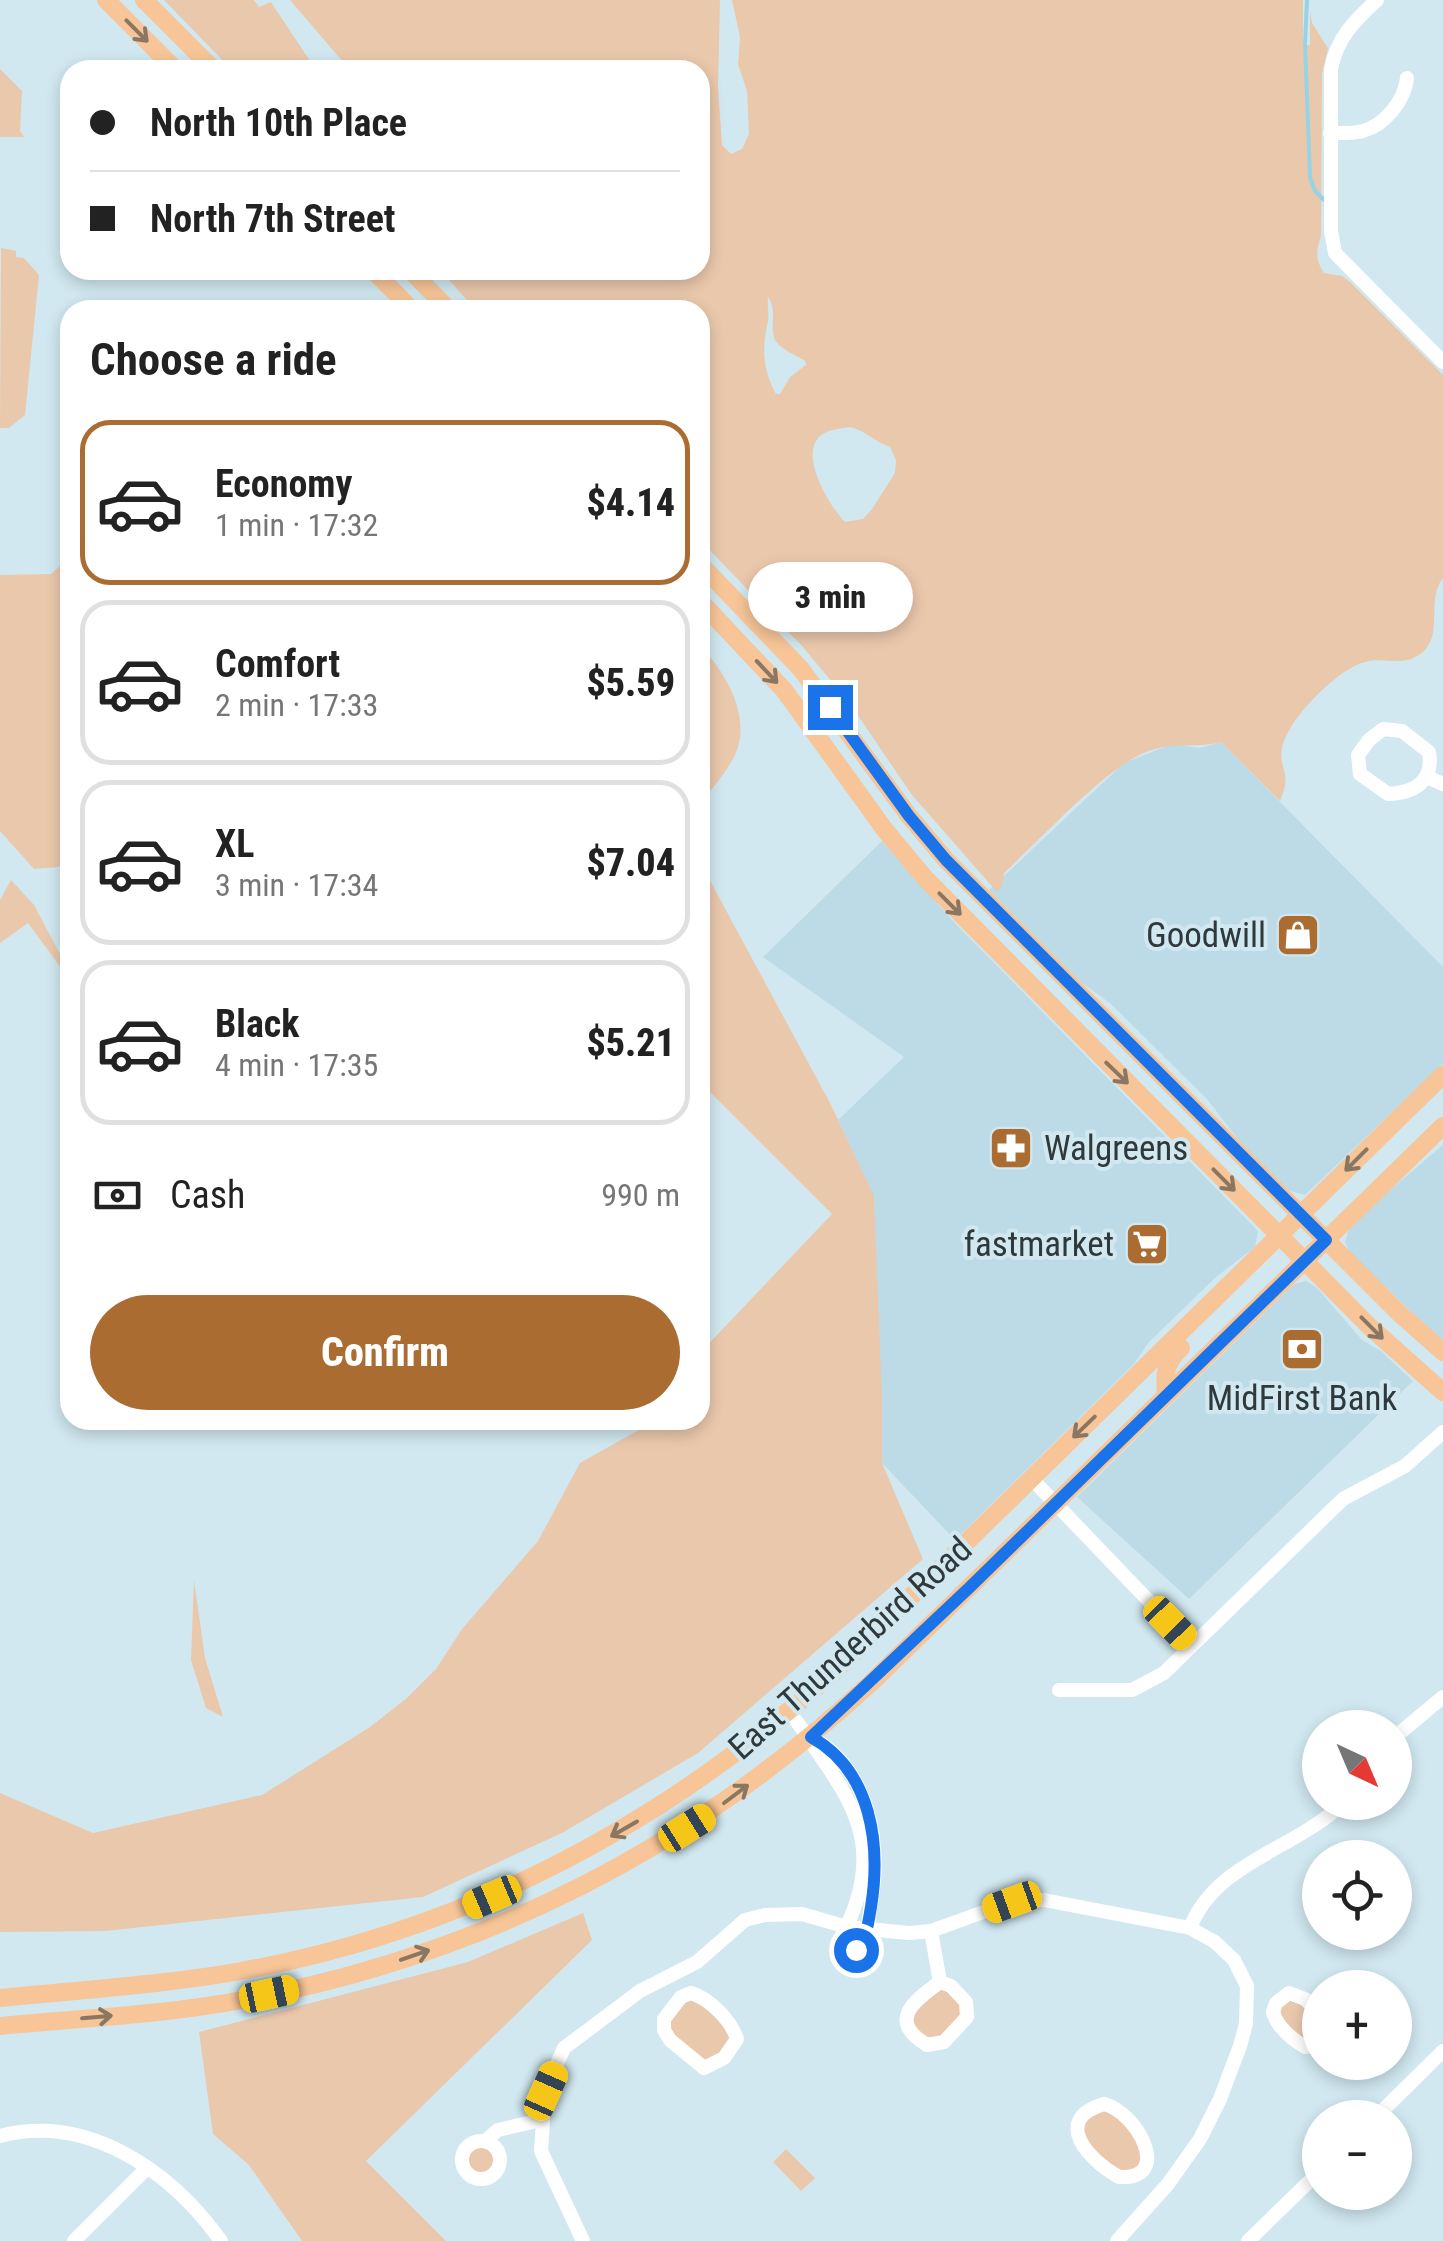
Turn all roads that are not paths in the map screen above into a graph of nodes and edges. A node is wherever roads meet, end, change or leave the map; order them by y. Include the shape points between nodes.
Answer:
1 (106, 0) edge
2 (144, 0) edge
3 (1378, 0) edge
4 (188, 44) junction
5 (166, 60) edge
6 (176, 60) edge
7 (204, 60) edge
8 (1407, 78) dead end
9 (1330, 133) junction
10 (382, 280) edge
11 (420, 280) edge
12 (402, 300) edge
13 (439, 300) edge
14 (1442, 360) edge
15 (710, 574) edge
16 (710, 612) edge
17 (1426, 778) junction
18 (1443, 784) edge
19 (1443, 1075) edge
20 (1443, 1126) edge
21 (1301, 1214) junction
22 (1279, 1236) junction
23 (1326, 1240) junction
24 (1304, 1261) junction
25 (1220, 1292) junction
26 (1443, 1352) edge
27 (1144, 1368) junction
28 (1443, 1392) edge
29 (1166, 1396) junction
30 (1151, 1411) junction
31 (1443, 1432) edge
32 (1032, 1478) junction
33 (1056, 1504) junction
34 (1191, 1645) junction
35 (1059, 1690) dead end
36 (1443, 1697) edge
37 (789, 1712) junction
38 (1412, 1723) edge
39 (811, 1737) junction
40 (1322, 1820) edge
41 (867, 1837) junction
42 (846, 1928) junction
43 (1190, 1928) junction
44 (867, 1930) junction
45 (931, 1931) junction
46 (670, 1976) junction
47 (940, 1982) junction
48 (681, 1997) junction
49 (1302, 1997) edge
50 (0, 1998) edge
51 (1246, 2009) junction
52 (1274, 2012) junction
53 (0, 2026) edge
54 (1302, 2045) edge
55 (1443, 2051) edge
56 (1393, 2100) edge
57 (541, 2120) junction
58 (4, 2134) edge
59 (485, 2141) dead end
60 (1146, 2166) junction
61 (146, 2169) junction
62 (1168, 2184) junction
63 (1302, 2189) edge
64 (74, 2241) edge
65 (221, 2241) edge
66 (583, 2241) edge
67 (1117, 2241) edge
68 (1250, 2241) edge

1 -> 5 main road
2 - 4 main road
3 - 9 street via 1334,51
4 - 6 main road
4 - 7 main road
8 - 9 street via 1402,100 1366,131
9 - 14 street via 1336,253
10 - 12 main road
11 - 13 main road
15 - 21 main road via 800,669 937,850
16 -> 22 main road via 784,690 917,870
17 - 17 street via 1428,752 1402,731 1383,729 1358,755 1360,774 1388,794 1407,793
17 - 18 street
19 -> 21 main road, East Thunderbird Road
20 - 23 main road, East Thunderbird Road
21 - 22 main road, East Thunderbird Road
21 - 23 main road
22 - 24 main road
22 - 25 main road, East Thunderbird Road
23 - 24 main road, East Thunderbird Road
23 - 26 main road
24 -> 28 main road
24 - 29 main road, East Thunderbird Road
25 - 27 main road, East Thunderbird Road
25 - 29 main road via 1210,1319 1168,1362
27 - 30 main road
27 -> 32 main road, East Thunderbird Road
29 - 30 main road, East Thunderbird Road
30 - 33 main road, East Thunderbird Road
31 - 34 street via 1405,1466 1342,1500
32 - 33 street
32 - 37 main road, East Thunderbird Road
33 - 34 street
33 - 39 main road, East Thunderbird Road
34 - 35 street via 1164,1672 1132,1690
36 - 38 street
37 - 39 street
37 -> 50 main road, East Thunderbird Road via 634,1824 457,1912 340,1950 238,1972
39 - 41 street via 830,1747 848,1771 864,1802
53 -> 39 main road, East Thunderbird Road via 240,2000 412,1956 506,1922 623,1865 713,1811
40 - 43 street via 1214,1887
41 - 42 street via 859,1901
41 - 44 street via 876,1880
42 - 44 street
42 - 44 street via 841,1943 852,1952
42 - 46 street via 792,1913 755,1917
43 - 45 street via 1044,1900 1012,1902
43 - 51 street via 1234,1960 1247,1986
44 - 45 street
45 - 47 street
46 - 48 street
46 - 57 street via 564,2048
47 - 47 street via 905,2020 911,2035 927,2045 944,2042 967,2017 966,2002
48 - 48 street via 664,2019 664,2030 697,2065 714,2066 737,2038 734,2029 699,1994
49 - 52 street via 1289,1993
51 - 52 street
51 - 62 street via 1220,2099
52 - 54 street
55 - 56 street
57 - 59 street via 498,2130
57 - 66 street via 541,2151
58 - 61 street via 81,2134
60 - 60 street via 1143,2138 1114,2106 1084,2114 1082,2148 1107,2171 1127,2178
60 - 62 street
61 - 64 street
61 - 65 street via 192,2204
62 - 67 street
63 - 68 street

